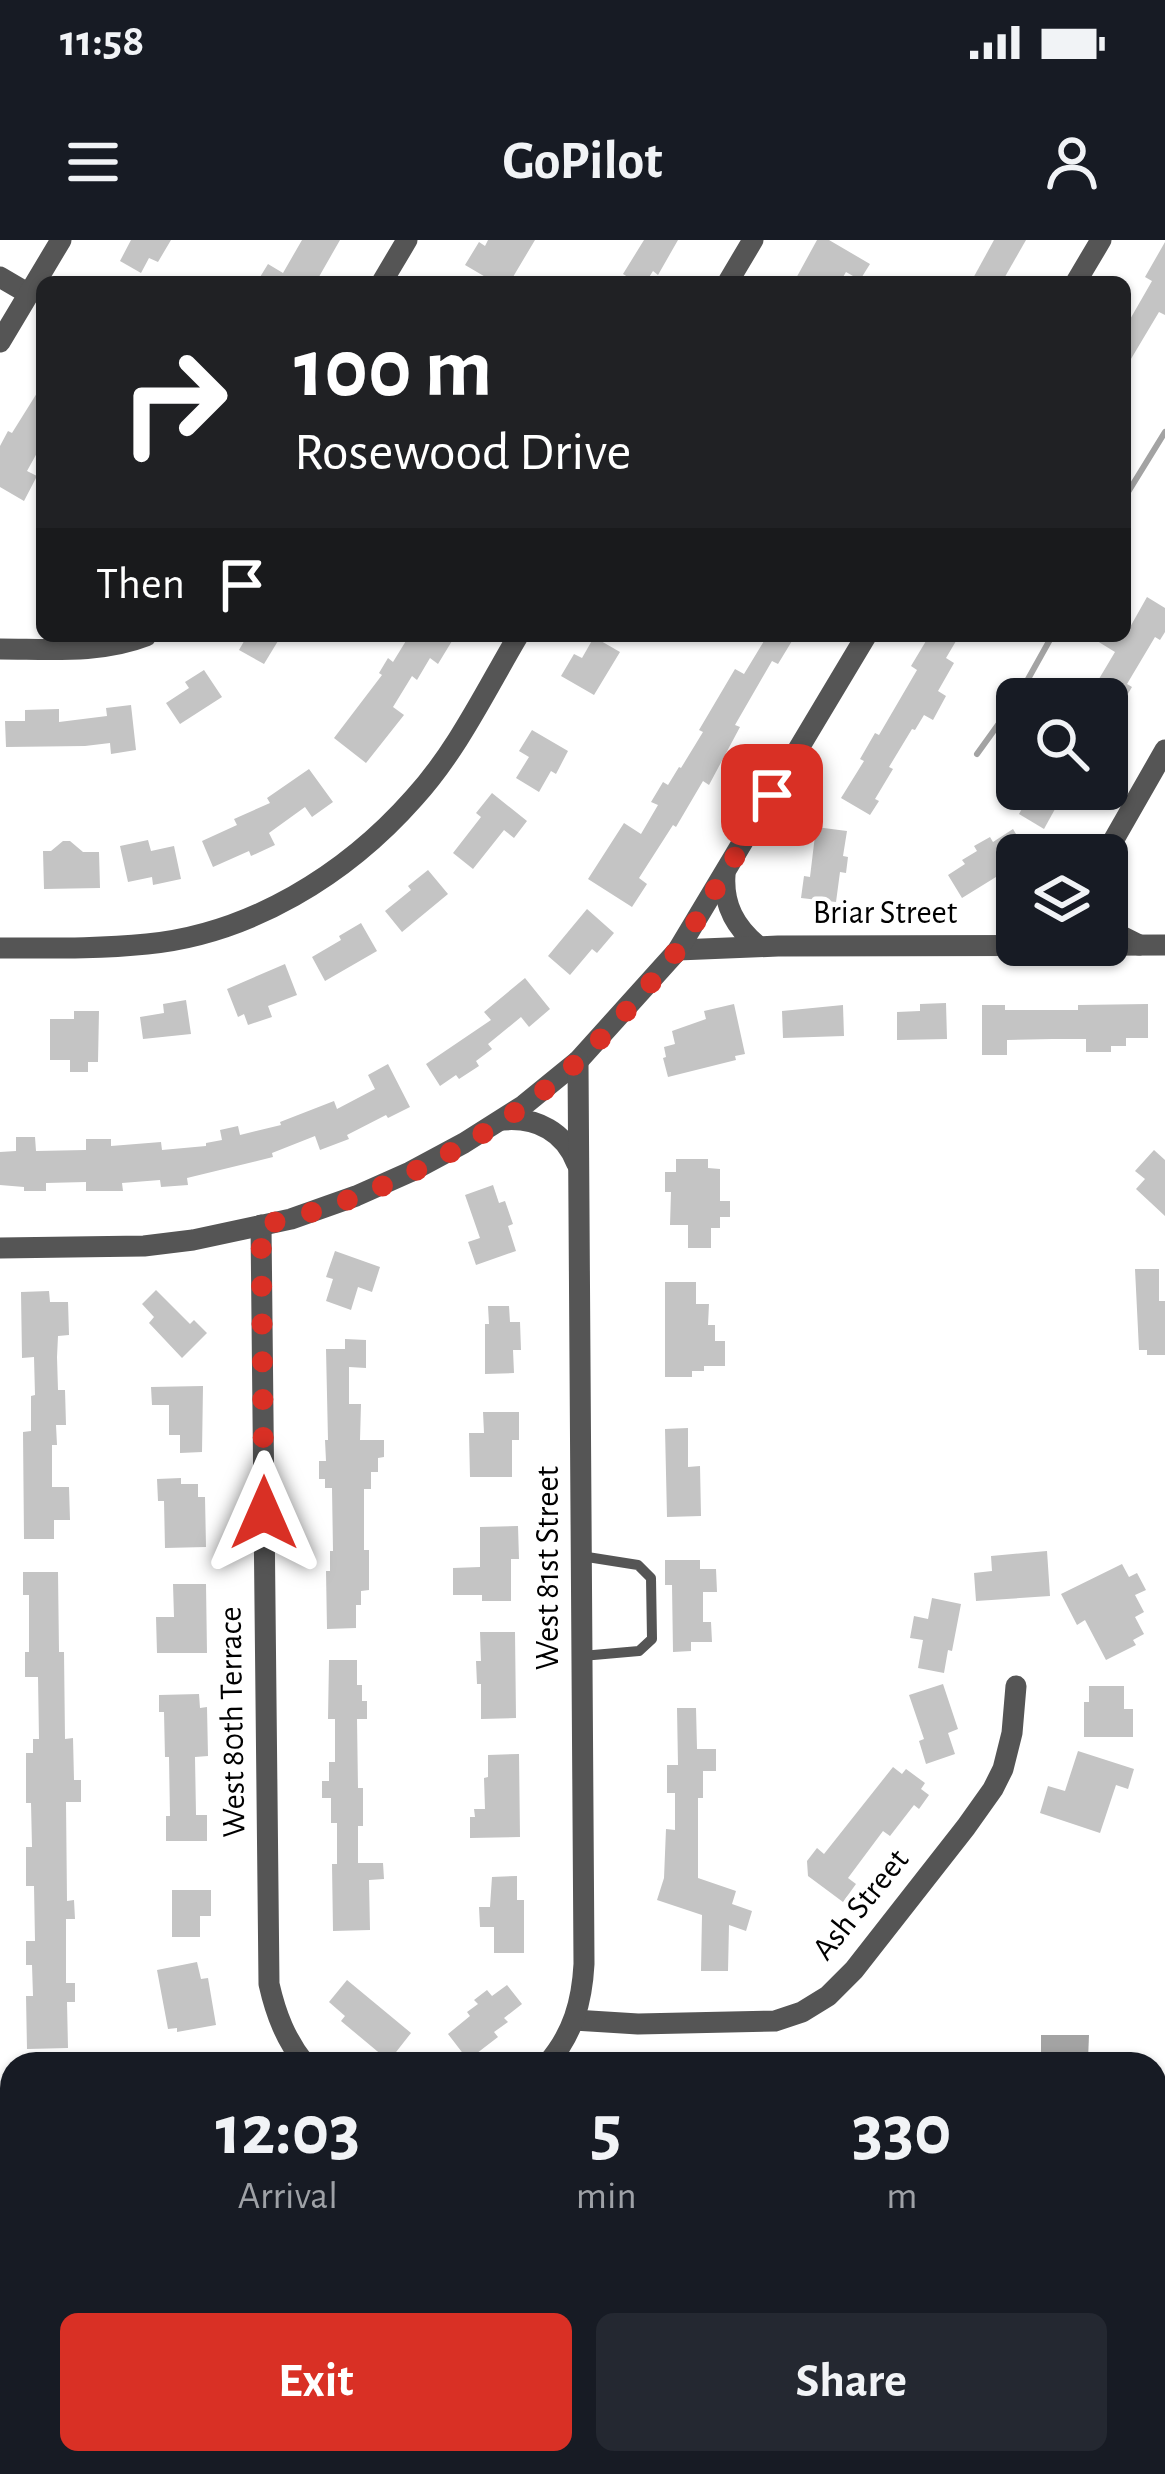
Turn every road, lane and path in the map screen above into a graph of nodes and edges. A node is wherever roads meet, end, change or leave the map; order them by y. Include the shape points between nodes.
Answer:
1 (61, 240) edge
2 (407, 240) edge
3 (753, 240) edge
4 (1101, 240) edge
5 (40, 276) edge
6 (386, 276) edge
7 (732, 276) edge
8 (1080, 276) edge
9 (0, 277) edge
10 (36, 282) edge
11 (29, 294) junction
12 (0, 342) edge
13 (130, 642) edge
14 (514, 642) edge
15 (862, 642) edge
16 (0, 649) edge
17 (1165, 750) edge
18 (1117, 834) edge
19 (725, 874) junction
20 (1128, 940) edge
21 (996, 945) edge
22 (1128, 945) edge
23 (1139, 945) junction
24 (1165, 945) edge
25 (758, 946) junction
26 (0, 948) edge
27 (678, 950) junction
28 (578, 1061) junction
29 (502, 1120) junction
30 (578, 1166) junction
31 (261, 1225) junction
32 (0, 1248) edge
33 (580, 1556) junction
34 (582, 1656) junction
35 (1016, 1686) dead end
36 (574, 2020) junction
37 (296, 2052) edge
38 (557, 2052) edge

1 - 5 street
2 - 6 street
3 - 7 street
4 - 8 street
9 - 11 street
10 - 11 street
11 - 12 street
13 - 16 street
14 - 26 street via 416,796 331,873 206,932 152,944
15 - 19 street
17 - 18 street
19 - 25 street via 733,917
19 - 27 street
20 - 23 street
21 - 25 street, Briar Street
22 - 23 street, Briar Street
23 - 24 street, Briar Street
25 - 27 street, Briar Street
27 - 28 street
28 - 29 street
28 - 30 street, West 81st Street
29 - 30 street via 529,1120 554,1132
29 - 31 street via 374,1188
30 - 33 street, West 81st Street
31 - 32 street via 144,1246
31 - 37 street, West 80th Terrace via 269,1984
33 - 34 street, West 81st Street
33 - 34 lane via 638,1565 651,1578 652,1639 640,1651
34 - 36 street, West 81st Street via 584,1964
35 - 36 street, Ash Street via 1012,1733 992,1789 828,1996 776,2021
36 - 38 street, West 81st Street

